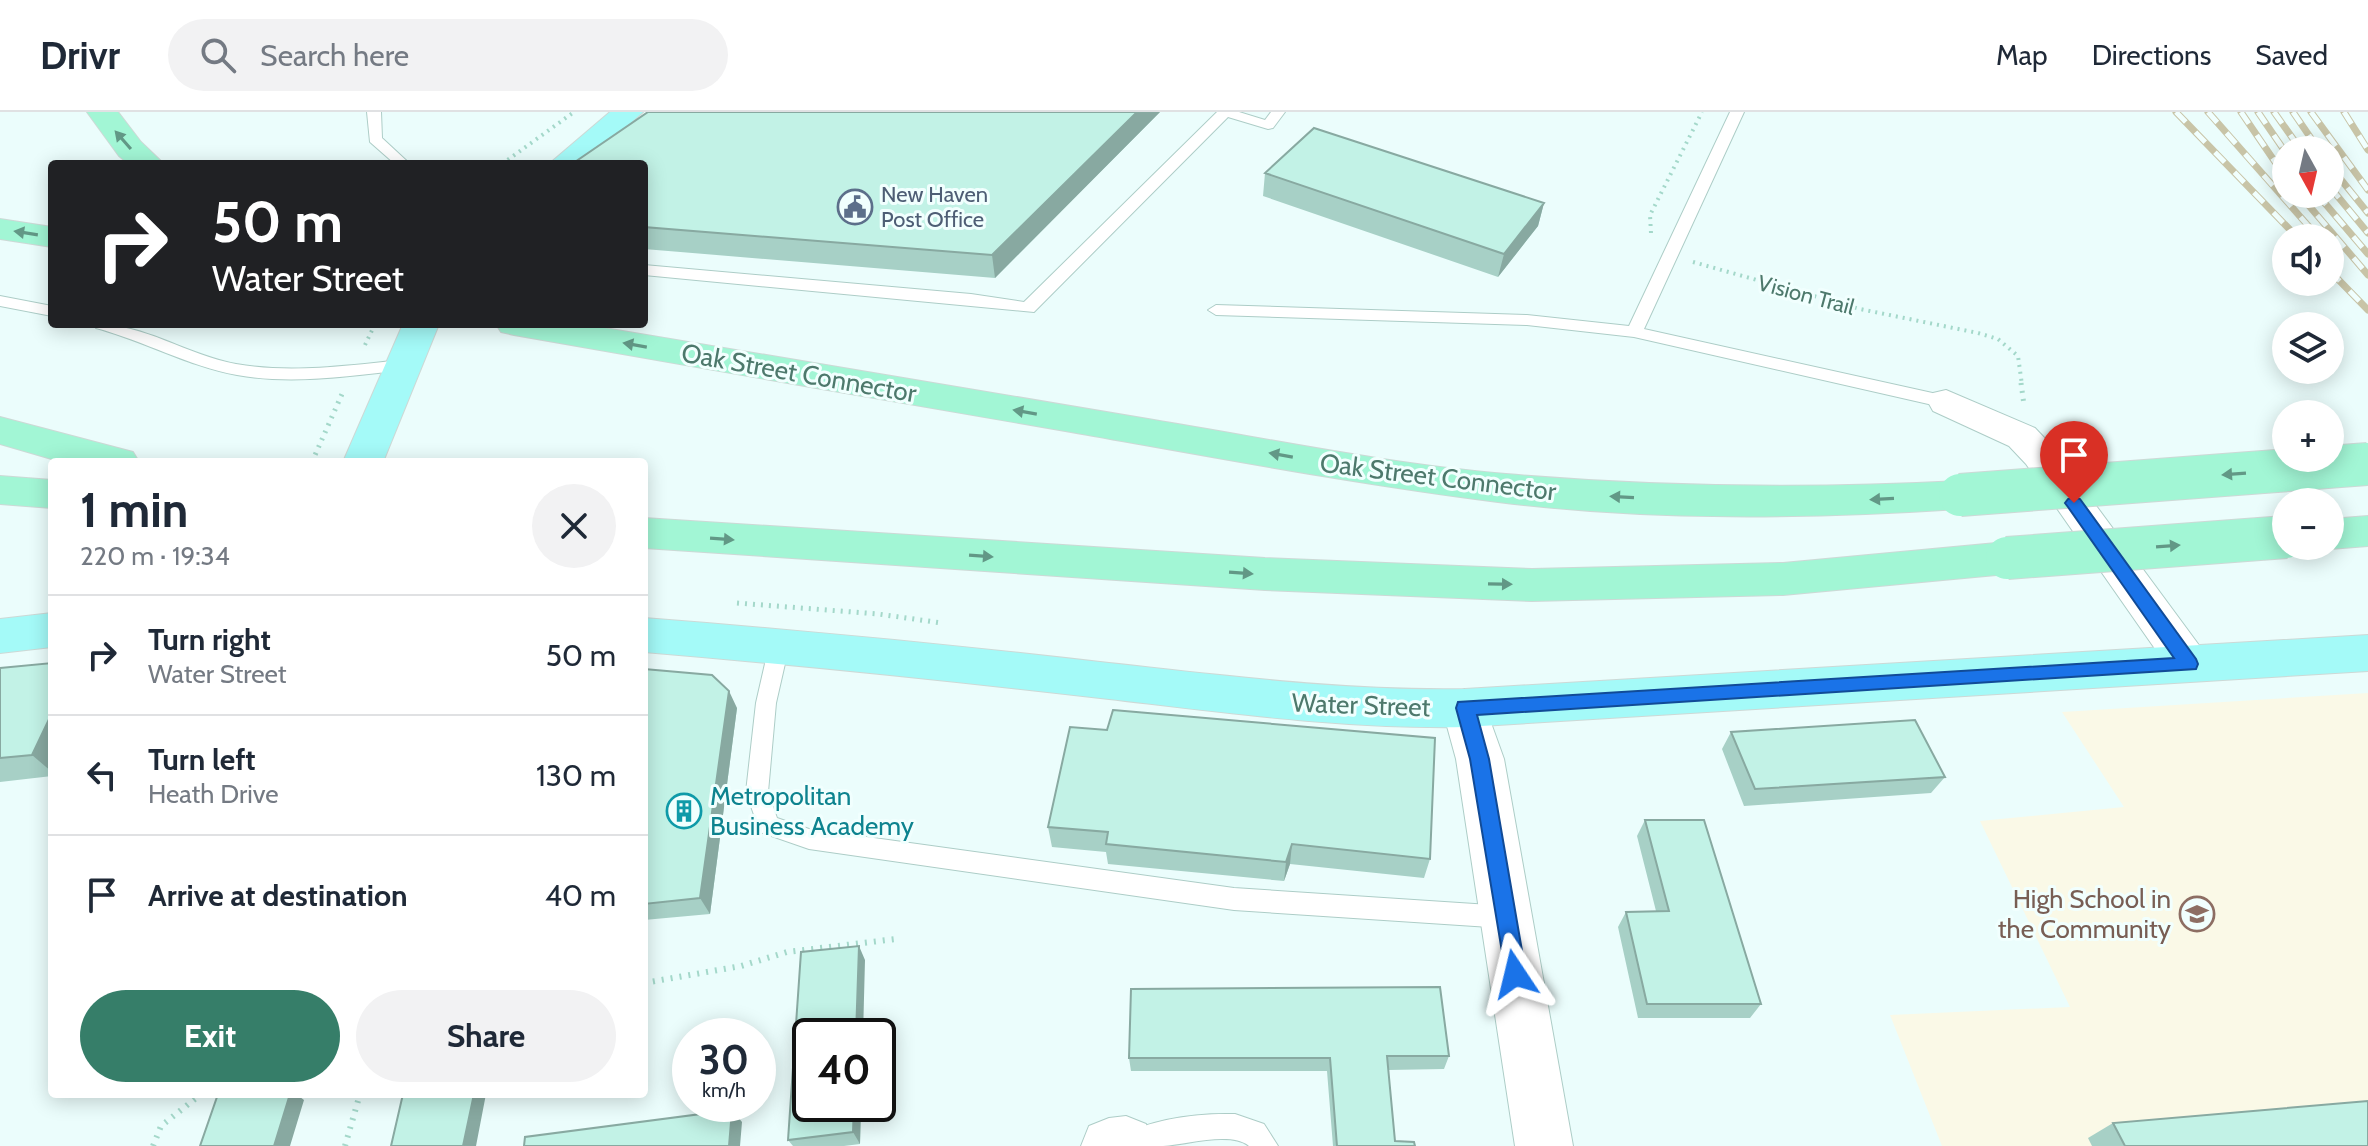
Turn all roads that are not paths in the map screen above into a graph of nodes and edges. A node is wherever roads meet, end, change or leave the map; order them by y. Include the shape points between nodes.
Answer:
1 (102, 112) edge
2 (374, 112) edge
3 (628, 112) edge
4 (1278, 112) edge
5 (1737, 112) edge
6 (143, 160) edge
7 (399, 160) edge
8 (570, 160) edge
9 (0, 229) edge
10 (48, 236) edge
11 (0, 255) edge
12 (48, 260) edge
13 (648, 270) edge
14 (0, 301) edge
15 (48, 310) edge
16 (1216, 310) dead end
17 (117, 328) edge
18 (419, 328) edge
19 (539, 328) edge
20 (1634, 332) junction
21 (404, 365) junction
22 (1946, 402) joint
23 (0, 430) edge
24 (102, 458) edge
25 (365, 458) edge
26 (2368, 464) edge
27 (0, 490) edge
28 (48, 494) edge
29 (0, 511) edge
30 (48, 514) edge
31 (2368, 531) edge
32 (648, 533) edge
33 (2344, 533) edge
34 (2272, 538) edge
35 (48, 630) edge
36 (648, 635) edge
37 (0, 636) edge
38 (779, 646) junction
39 (2368, 653) edge
40 (2189, 664) junction
41 (1465, 708) junction
42 (1505, 917) junction
43 (1120, 1145) edge
44 (1265, 1146) edge
45 (1544, 1146) edge

6 -> 1 highway
2 - 7 lane via 375,139
3 - 8 main road
4 - 13 lane via 1268,125 1225,112 1028,308
5 - 20 lane
10 -> 9 highway
11 - 12 highway
14 - 15 lane
16 - 20 lane via 1527,320
17 - 21 lane via 215,365 265,373
18 - 21 main road
26 -> 19 highway, Oak Street Connector, bridge via 1859,501 1628,498 1501,488 1332,464
20 - 22 lane
21 - 25 main road
22 - 40 street via 2022,437 2039,455
23 - 24 highway
27 - 28 highway
29 - 30 highway
31 - 33 highway
32 -> 34 highway, bridge via 1265,574 1532,585 1783,579
35 - 37 main road
36 - 38 main road, Water Street
38 - 41 main road, Water Street via 1278,702
38 - 42 lane via 766,703 757,792 768,825 809,839 1234,899
39 - 40 main road, Water Street
40 - 41 main road, Water Street
41 - 42 street via 1480,759
42 - 45 street
43 - 44 lane via 1164,1132 1234,1127 1258,1136

